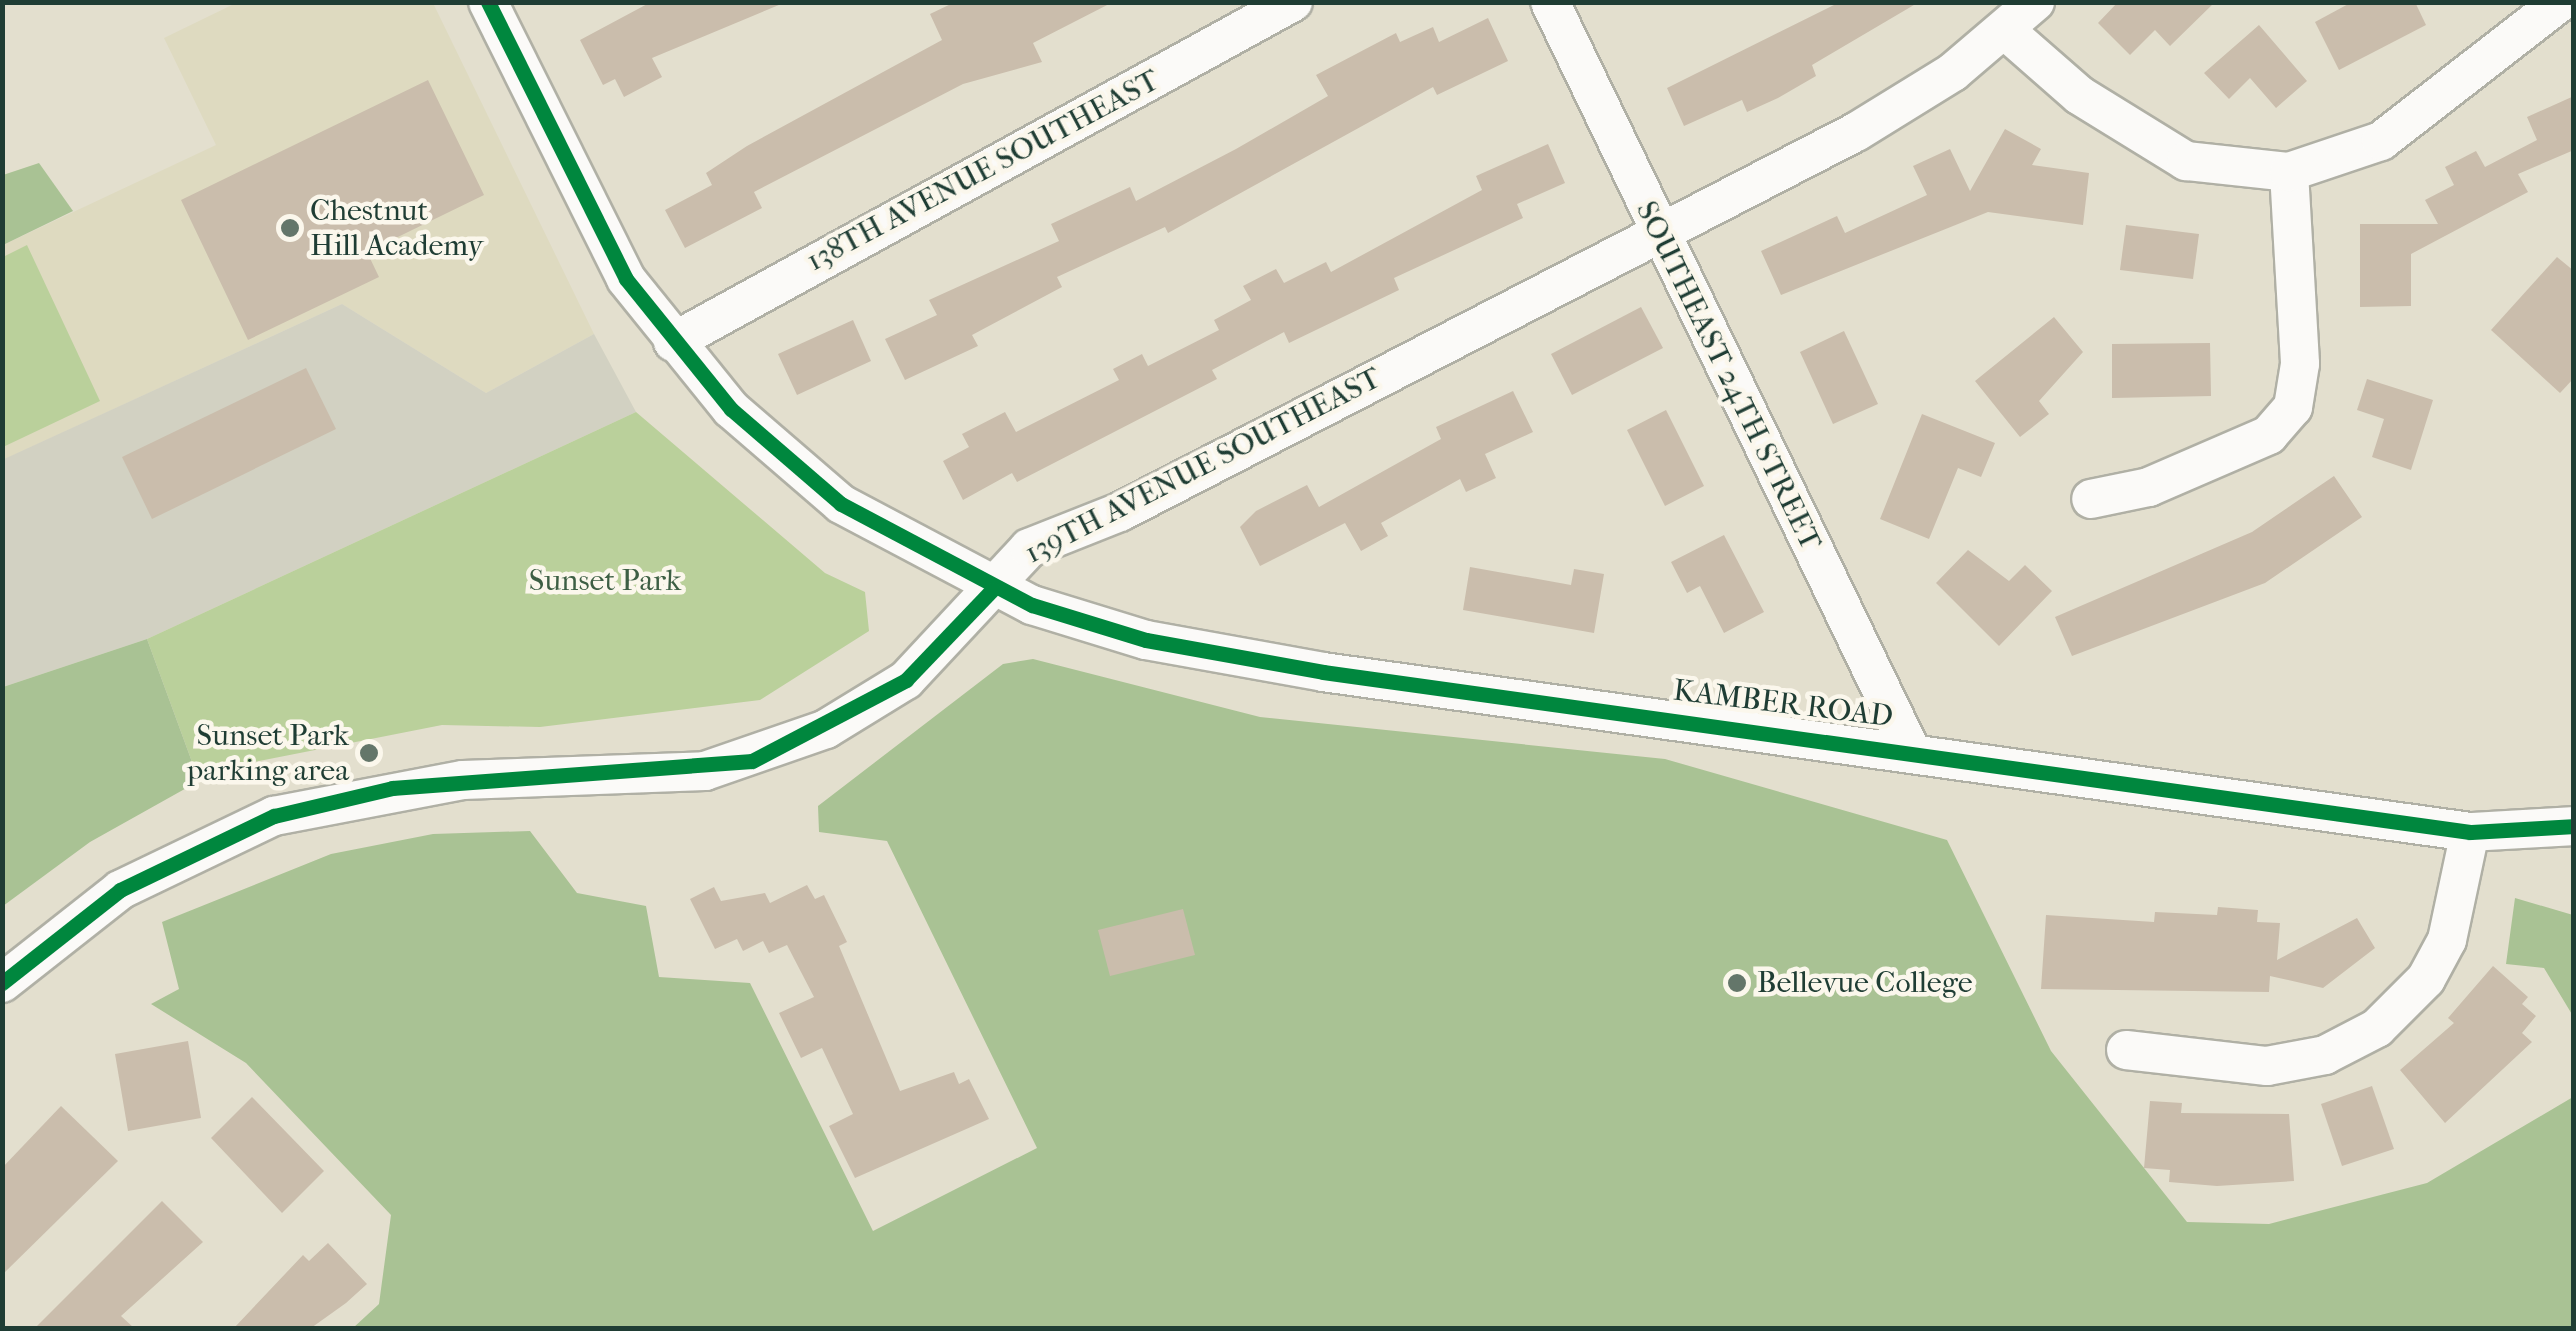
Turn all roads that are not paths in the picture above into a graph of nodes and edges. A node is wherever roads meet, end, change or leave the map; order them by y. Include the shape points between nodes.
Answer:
1 (1294, 2) edge
2 (1550, 2) edge
3 (2035, 2) edge
4 (2560, 2) edge
5 (497, 6) edge
6 (2006, 31) junction
7 (2289, 172) junction
8 (1656, 230) junction
9 (673, 342) junction
10 (2091, 499) dead end
11 (993, 589) junction
12 (1910, 749) junction
13 (2574, 826) edge
14 (2470, 832) junction
15 (2, 983) edge
16 (2126, 1050) dead end

1 - 9 street, 138TH AVENUE SOUTHEAST
2 - 8 street, SOUTHEAST 24TH STREET
3 - 6 street, 139TH AVENUE SOUTHEAST
4 - 7 street via 2381,141
5 - 9 street, KAMBER ROAD via 626,279
6 - 7 street via 2079,96 2186,161
6 - 8 street, 139TH AVENUE SOUTHEAST via 1856,132
7 - 10 street via 2300,364 2293,407 2269,435 2149,487
8 - 11 street, 139TH AVENUE SOUTHEAST via 1120,512 1029,548
8 - 12 street, SOUTHEAST 24TH STREET
9 - 11 street, KAMBER ROAD via 731,409 841,504
11 - 12 street, KAMBER ROAD via 1146,640 1323,672
11 - 15 street, 139TH AVENUE SOUTHEAST via 906,680 752,761 392,788 274,816 120,890
12 - 14 street, KAMBER ROAD
13 - 14 street, KAMBER ROAD
14 - 16 street via 2448,940 2426,979 2376,1028 2325,1055 2267,1066

